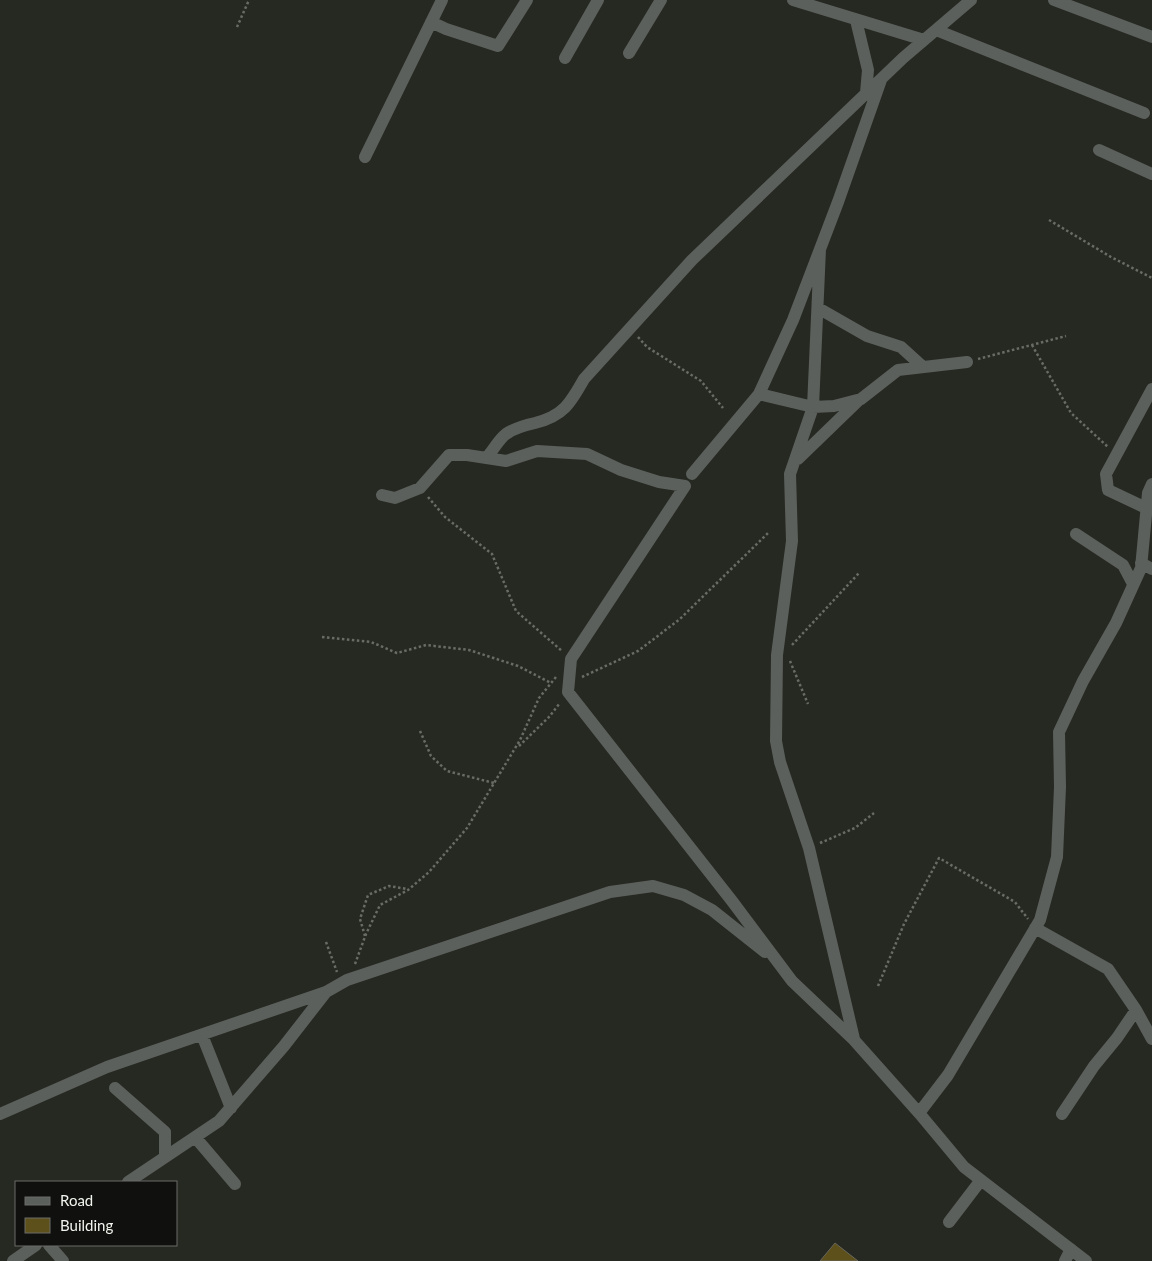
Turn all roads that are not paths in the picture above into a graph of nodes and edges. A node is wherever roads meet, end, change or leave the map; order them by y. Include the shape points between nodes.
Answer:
1 (442, 0) edge
2 (527, 0) edge
3 (598, 0) edge
4 (661, 0) edge
5 (793, 0) edge
6 (971, 0) edge
7 (1054, 0) edge
8 (856, 20) junction
9 (431, 22) junction
10 (936, 30) junction
11 (1152, 36) edge
12 (924, 40) junction
13 (629, 53) dead end
14 (565, 58) dead end
15 (882, 78) junction
16 (866, 93) junction
17 (1144, 112) dead end
18 (1099, 150) dead end
19 (365, 158) dead end
20 (1152, 174) edge
21 (820, 250) junction
22 (818, 308) junction
23 (968, 362) road end
24 (923, 367) junction
25 (1152, 389) edge
26 (759, 394) junction
27 (861, 399) junction
28 (813, 407) junction
29 (486, 458) junction
30 (795, 462) junction
31 (692, 474) dead end
32 (1152, 484) edge
33 (382, 495) dead end
34 (1146, 508) junction
35 (1076, 534) dead end
36 (1146, 566) edge
37 (1133, 584) junction
38 (1035, 928) junction
39 (779, 963) junction
40 (326, 992) junction
41 (1136, 1010) junction
42 (202, 1035) junction
43 (1152, 1039) edge
44 (854, 1040) junction
45 (115, 1088) dead end
46 (231, 1108) junction
47 (920, 1113) junction
48 (0, 1114) edge
49 (1062, 1114) dead end
50 (195, 1137) junction
51 (165, 1157) junction
52 (980, 1180) junction
53 (129, 1181) edge
54 (235, 1184) dead end
55 (949, 1222) dead end
56 (35, 1246) edge
57 (50, 1246) edge
58 (1068, 1255) edge
59 (13, 1261) edge
60 (63, 1261) edge
61 (1086, 1261) edge

1 - 9 street
2 - 9 street via 498,46
3 - 14 street
4 - 13 street
5 - 8 street
6 - 10 street
7 - 11 street
8 - 12 street
8 - 16 street via 868,70
9 - 19 street
10 - 12 street
10 - 17 street
12 - 15 street
15 - 16 street
15 - 21 street
16 - 29 street via 692,260 584,379 562,412 506,434
18 - 20 street
21 - 22 street
21 - 26 street
22 - 24 street via 867,336 901,347
22 - 28 street
23 - 24 street
24 - 27 street via 898,370
25 - 34 street via 1106,474 1108,490
26 - 28 street
26 - 31 street
27 - 28 street
27 - 30 street
28 - 30 street
29 - 33 street via 449,455 420,488 395,498
29 - 39 street via 506,461 537,451 587,454 621,470 685,486 571,658 569,687
30 - 44 street via 790,474 792,541 776,741 809,848
32 - 34 street
34 - 36 street
35 - 37 street via 1124,565
36 - 37 street via 1141,568
37 - 38 street via 1059,732 1057,857
38 - 41 street via 1108,969
38 - 47 street via 948,1075
39 - 40 street via 712,910 684,894 653,886 610,892 346,981
39 - 44 street via 792,981
40 - 42 street
40 - 46 street
41 - 43 street
41 - 49 street
42 - 46 street
42 - 48 street via 107,1068
44 - 47 street
45 - 51 street via 165,1132
46 - 50 street via 219,1121
47 - 52 street via 964,1167
50 - 51 street
50 - 54 street
51 - 53 street
52 - 55 street
52 - 58 street
56 - 59 street
57 - 60 street
58 - 61 street

